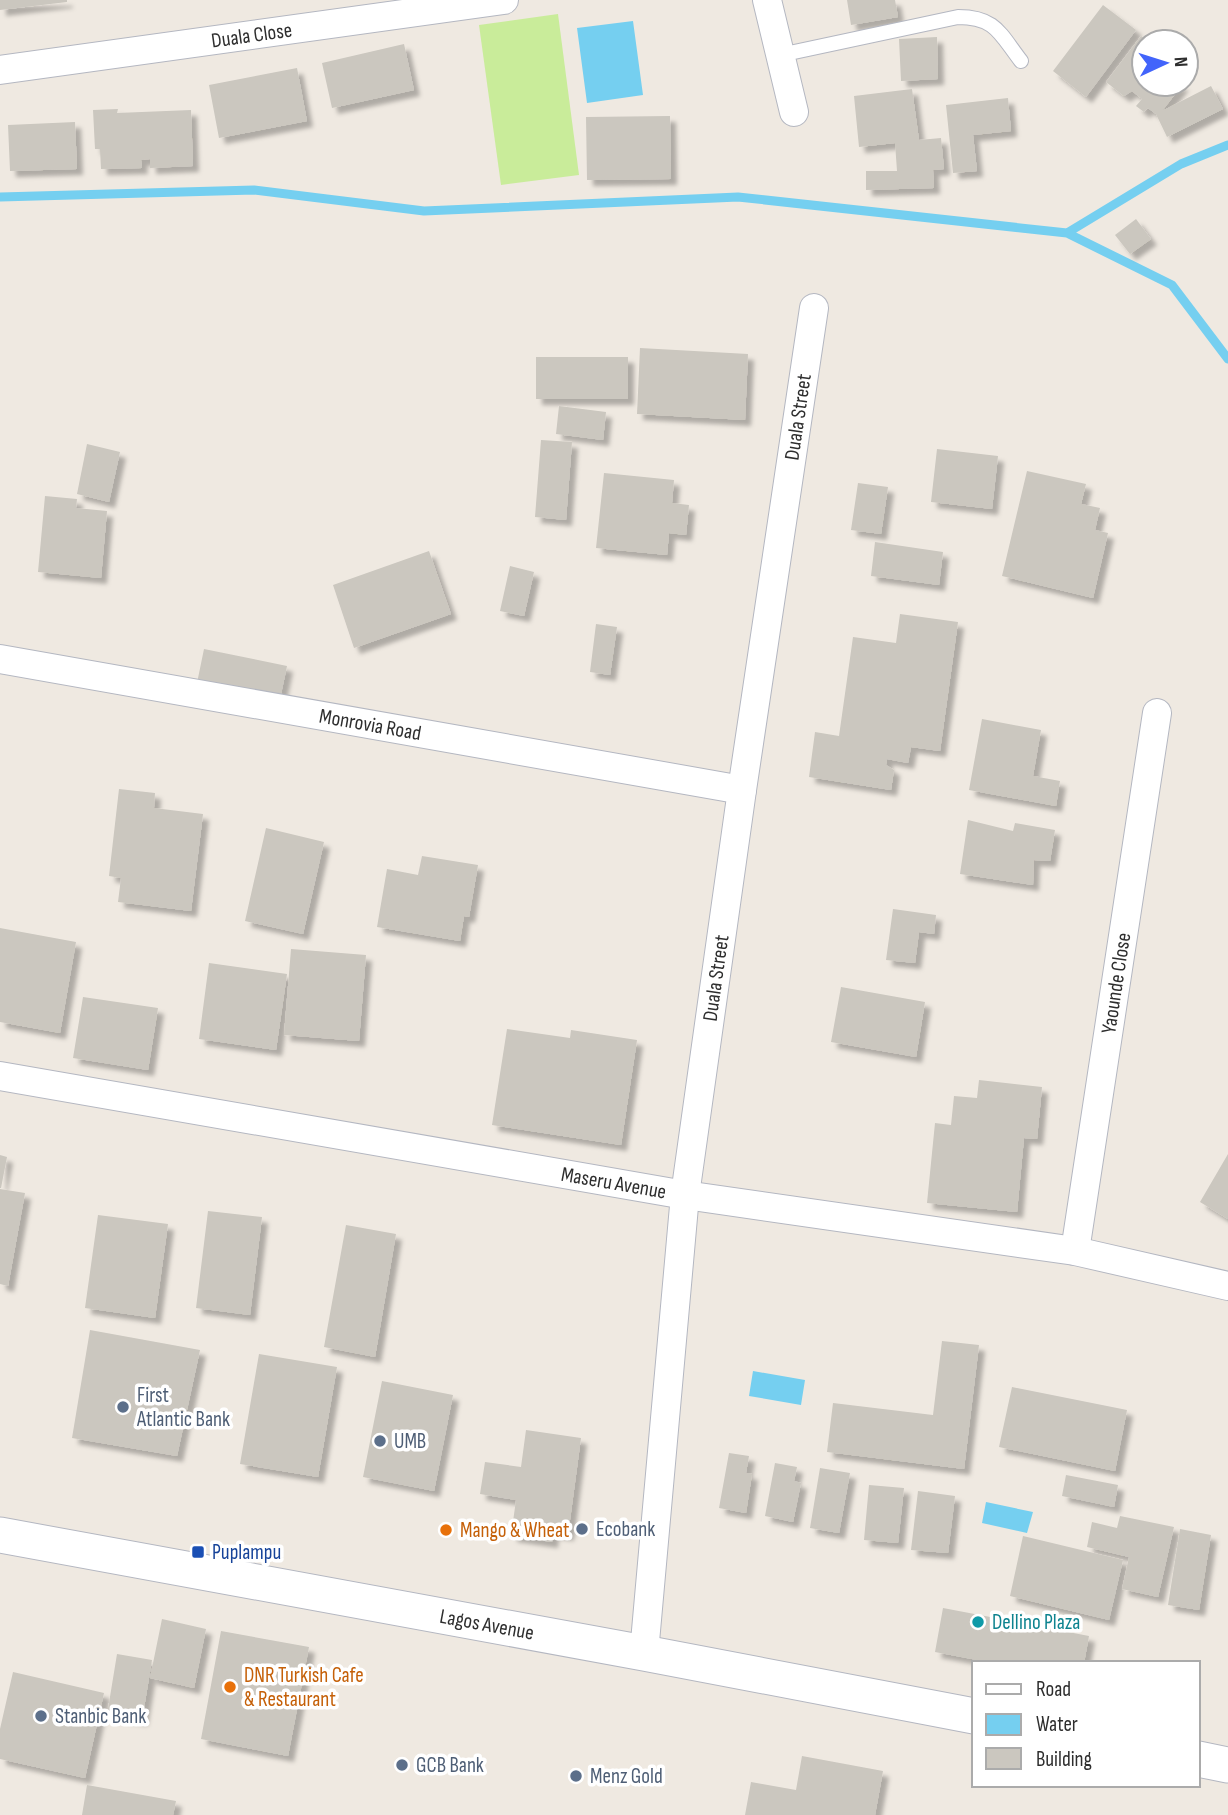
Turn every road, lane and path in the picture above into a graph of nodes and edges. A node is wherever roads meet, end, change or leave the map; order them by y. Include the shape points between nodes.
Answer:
1 (504, 0) edge
2 (767, 0) edge
3 (780, 55) junction
4 (1021, 61) dead end
5 (0, 71) edge
6 (794, 112) dead end
7 (814, 308) dead end
8 (0, 659) edge
9 (1157, 713) dead end
10 (742, 790) junction
11 (0, 1076) edge
12 (685, 1195) junction
13 (1075, 1251) junction
14 (1228, 1286) edge
15 (0, 1535) edge
16 (644, 1653) junction
17 (972, 1716) edge
18 (1200, 1759) edge
19 (1228, 1765) edge

1 - 5 street, Duala Close
2 - 3 street
3 - 4 lane via 978,17 992,24
3 - 6 street
7 - 10 street, Duala Street
8 - 10 street, Monrovia Road
9 - 13 street, Yaounde Close
10 - 12 street, Duala Street
11 - 12 street, Maseru Avenue
12 - 13 street, Maseru Avenue
12 - 16 street, Duala Street
13 - 14 street, Maseru Avenue
15 - 16 street, Lagos Avenue
16 - 17 street, Lagos Avenue
18 - 19 street

